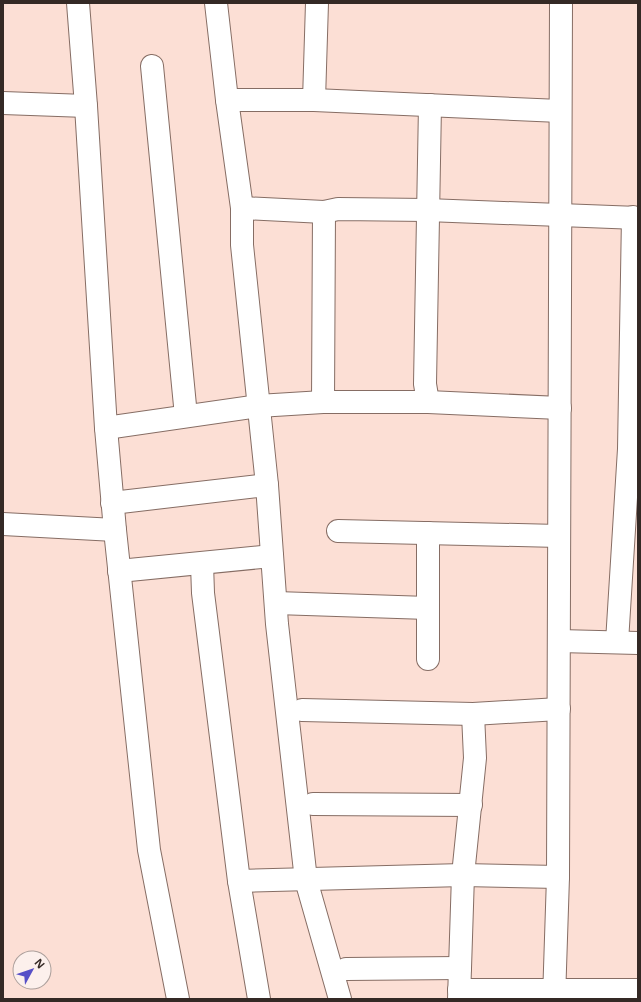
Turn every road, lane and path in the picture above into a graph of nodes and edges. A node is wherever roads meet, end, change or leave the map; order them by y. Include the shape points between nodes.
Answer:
1 (78, 3) edge
2 (216, 3) edge
3 (318, 3) edge
4 (561, 3) edge
5 (152, 66) dead end
6 (227, 100) junction
7 (314, 100) junction
8 (3, 103) edge
9 (430, 105) junction
10 (86, 106) junction
11 (560, 111) junction
12 (242, 208) junction
13 (427, 210) junction
14 (324, 212) junction
15 (559, 214) junction
16 (636, 218) edge
17 (323, 402) junction
18 (428, 402) junction
19 (258, 406) junction
20 (560, 408) junction
21 (186, 416) junction
22 (106, 428) junction
23 (267, 485) junction
24 (112, 503) junction
25 (3, 524) edge
26 (115, 530) junction
27 (338, 531) dead end
28 (428, 533) junction
29 (559, 536) junction
30 (272, 556) junction
31 (202, 564) junction
32 (119, 571) junction
33 (276, 603) junction
34 (428, 608) junction
35 (559, 641) junction
36 (628, 643) edge
37 (428, 659) dead end
38 (559, 709) junction
39 (302, 710) dead end
40 (473, 714) junction
41 (313, 804) dead end
42 (471, 804) junction
43 (463, 874) junction
44 (558, 877) junction
45 (306, 880) junction
46 (239, 882) junction
47 (460, 968) junction
48 (346, 969) dead end
49 (638, 990) edge
50 (459, 994) edge
51 (554, 994) edge
52 (178, 999) edge
53 (259, 999) edge
54 (340, 999) edge

1 - 10 street
2 - 6 street
3 - 7 street
4 - 11 street
5 - 21 street
6 - 7 street
6 - 12 street
7 - 9 street
8 - 10 street
9 - 11 street
9 - 13 street
10 - 22 street
11 - 15 street
12 - 14 street
12 - 19 street via 242,245
13 - 14 street via 338,209
13 - 15 street
13 - 18 street via 425,384
14 - 17 street
15 - 16 street
15 - 20 street
16 - 36 street via 629,449
17 - 18 street
17 - 19 street
18 - 20 street
19 - 21 street
19 - 23 street
20 - 29 street
21 - 22 street
22 - 24 street
23 - 24 street
23 - 30 street
24 - 26 street
25 - 26 street
26 - 32 street
27 - 28 street
28 - 29 street
28 - 34 street
29 - 35 street
30 - 31 street
30 - 33 street
31 - 32 street
31 - 46 street
32 - 52 street via 149,850
33 - 34 street
33 - 45 street
34 - 37 street
35 - 36 street
35 - 38 street
38 - 40 street
38 - 44 street
39 - 40 street
40 - 42 street via 475,758
41 - 42 street
42 - 43 street
43 - 44 street
43 - 45 street
43 - 47 street
44 - 51 street
45 - 46 street
45 - 54 street
46 - 53 street
47 - 48 street
47 - 50 street
49 - 51 street
50 - 51 street

